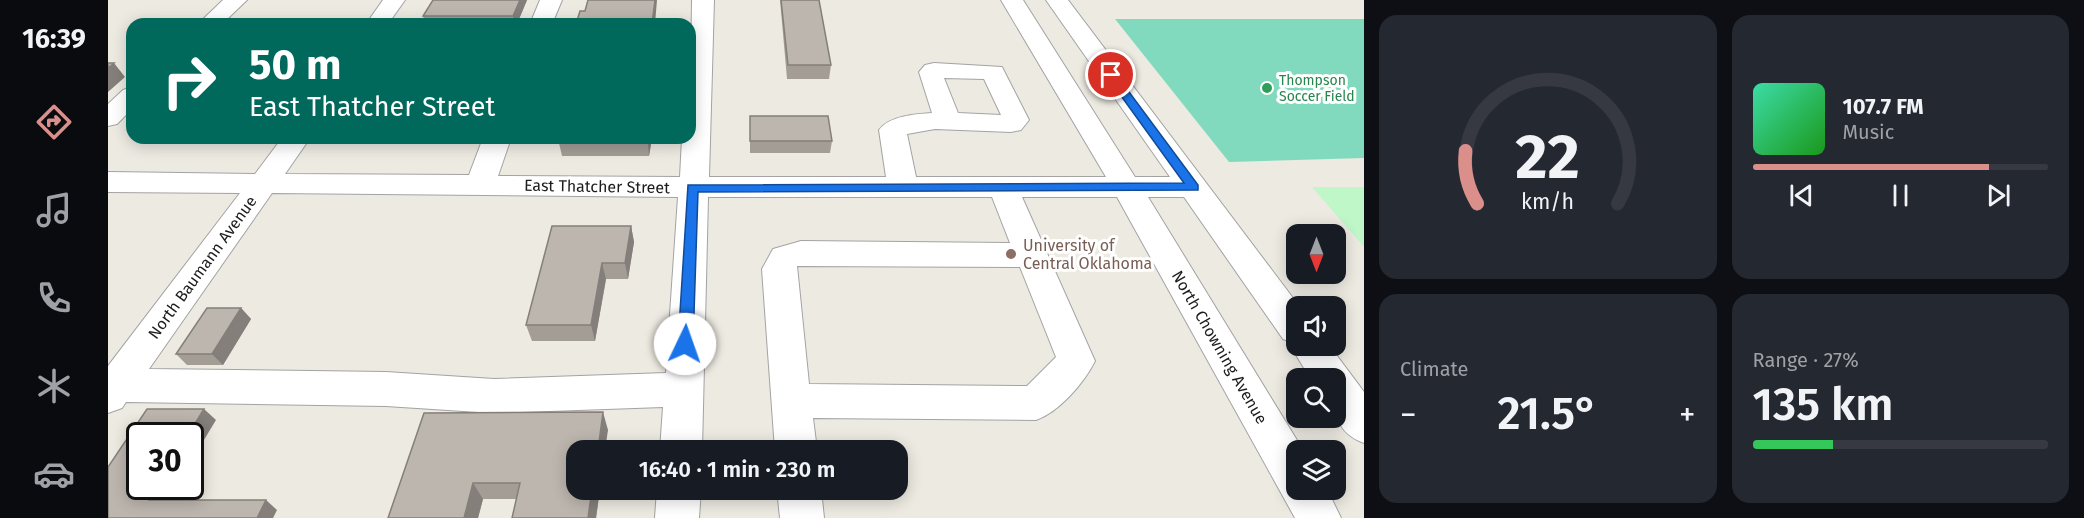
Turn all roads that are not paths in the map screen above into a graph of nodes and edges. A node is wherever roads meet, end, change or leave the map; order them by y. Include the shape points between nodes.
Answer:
1 (236, 0) edge
2 (394, 0) edge
3 (551, 0) edge
4 (703, 0) edge
5 (1012, 0) edge
6 (1057, 0) edge
7 (215, 18) edge
8 (381, 18) edge
9 (544, 18) edge
10 (126, 101) edge
11 (108, 118) edge
12 (696, 120) edge
13 (948, 122) dead end
14 (292, 144) edge
15 (495, 144) edge
16 (695, 144) edge
17 (265, 181) junction
18 (108, 182) edge
19 (480, 184) junction
20 (692, 188) junction
21 (903, 188) junction
22 (1193, 188) junction
23 (1005, 189) junction
24 (1128, 189) junction
25 (1032, 255) junction
26 (1286, 314) edge
27 (1316, 356) edge
28 (683, 389) junction
29 (112, 391) edge
30 (1348, 397) edge
31 (791, 401) junction
32 (681, 440) edge
33 (795, 440) edge
34 (1286, 461) edge
35 (679, 500) edge
36 (800, 500) edge
37 (1308, 500) edge
38 (678, 518) edge
39 (802, 518) edge
40 (1319, 518) edge

1 - 7 street
2 - 8 street
3 - 9 street
4 - 12 street
5 - 24 street, North Chowning Avenue
6 - 22 street
10 - 11 street
13 - 21 street via 904,124 893,130
14 - 17 street, North Baumann Avenue
15 - 19 street
16 - 20 street
17 - 18 street, East Thatcher Street
17 - 19 street, East Thatcher Street
17 - 29 street, North Baumann Avenue
19 - 20 street, East Thatcher Street
20 - 21 street, East Thatcher Street
20 - 28 street
21 - 23 street, East Thatcher Street
22 - 24 street, East Thatcher Street
22 - 26 street
23 - 24 street, East Thatcher Street
23 - 25 street
24 - 34 street, North Chowning Avenue
25 - 31 street via 801,253 785,257 779,269
25 - 31 street via 1076,361 1036,403
27 - 30 street
28 - 29 street via 494,396 386,389
28 - 32 street
31 - 33 street
35 - 38 street
36 - 39 street
37 - 40 street

